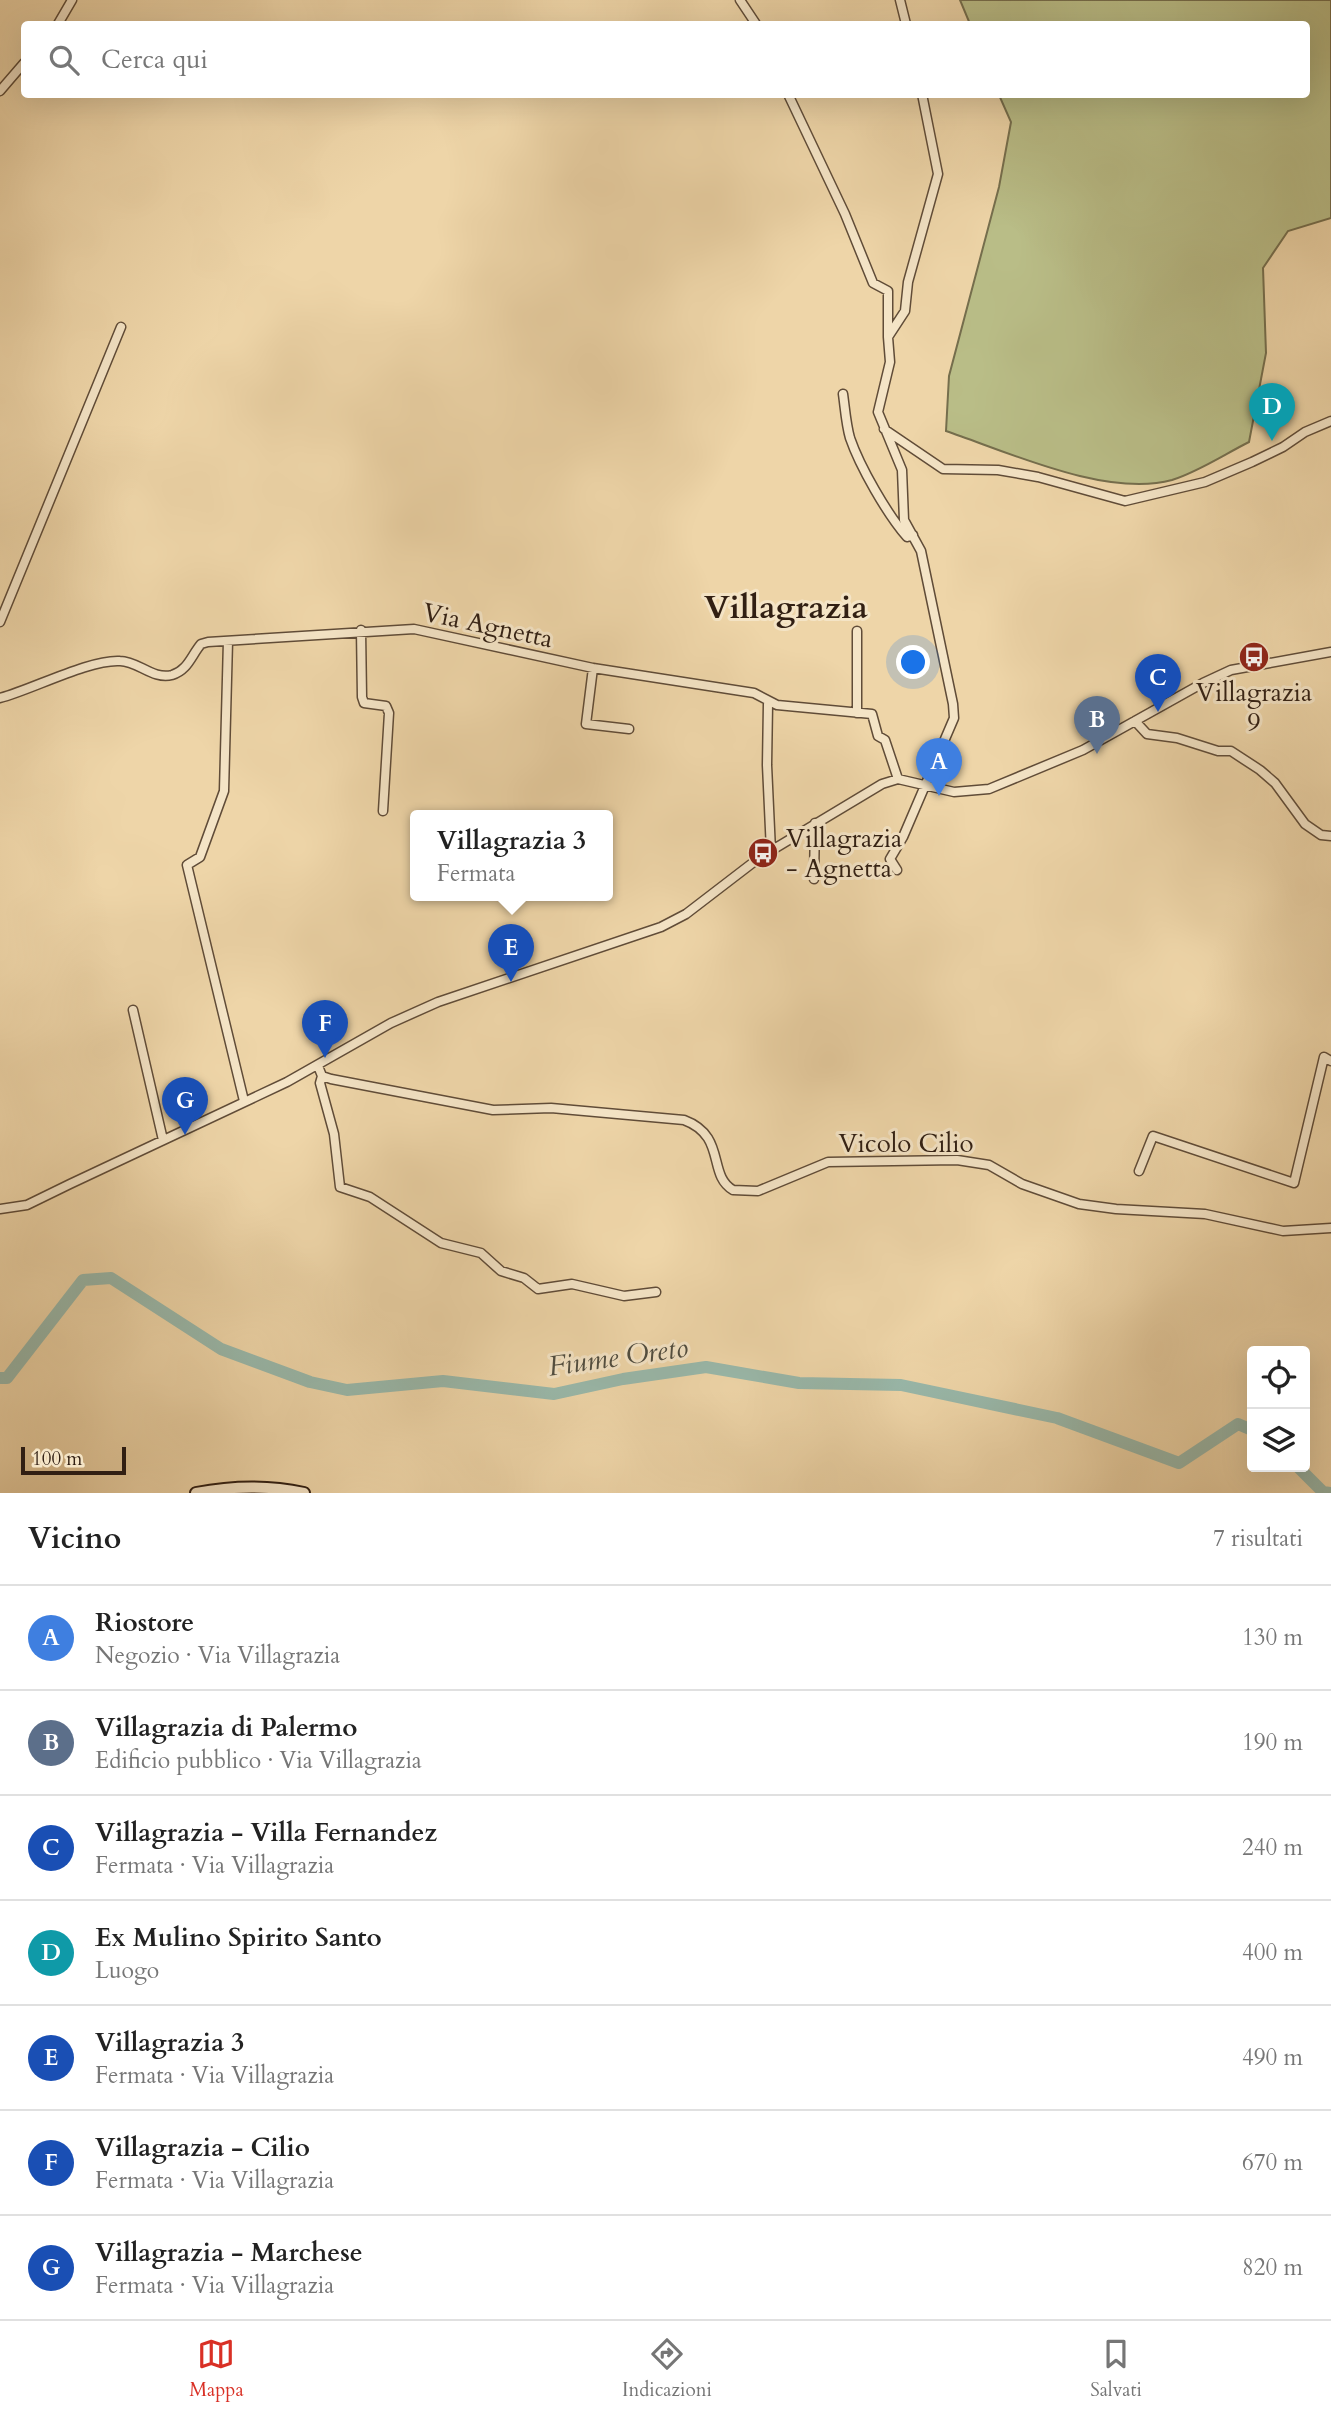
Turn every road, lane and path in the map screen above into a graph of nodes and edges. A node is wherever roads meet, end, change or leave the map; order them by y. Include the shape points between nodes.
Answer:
1 (72, 0) edge
2 (740, 0) edge
3 (900, 0) edge
4 (60, 21) edge
5 (754, 21) edge
6 (905, 21) edge
7 (21, 66) edge
8 (0, 91) edge
9 (790, 98) edge
10 (923, 98) edge
11 (121, 327) dead end
12 (888, 337) junction
13 (843, 394) dead end
14 (1331, 421) edge
15 (884, 429) junction
16 (913, 535) junction
17 (0, 622) edge
18 (360, 630) junction
19 (857, 631) dead end
20 (228, 641) junction
21 (1331, 652) edge
22 (593, 668) junction
23 (0, 698) edge
24 (768, 704) junction
25 (858, 712) junction
26 (1135, 721) junction
27 (629, 729) dead end
28 (898, 779) junction
29 (926, 785) junction
30 (383, 811) dead end
31 (815, 823) junction
32 (1331, 836) edge
33 (771, 851) junction
34 (897, 870) dead end
35 (814, 879) dead end
36 (133, 1010) dead end
37 (1328, 1059) edge
38 (318, 1066) junction
39 (322, 1076) junction
40 (244, 1101) junction
41 (163, 1140) junction
42 (1139, 1171) dead end
43 (0, 1209) edge
44 (1331, 1228) edge
45 (656, 1292) dead end
46 (196, 1493) edge
47 (304, 1493) edge

1 - 4 street
2 - 5 street
3 - 6 street
7 - 8 street
9 - 12 street via 873,283 888,291
10 - 12 street via 938,174 908,282 905,311
11 - 17 street
12 - 15 street via 890,362 878,412
13 - 16 street via 849,436 886,509 907,537
14 - 15 street via 1205,482 1125,501 998,470 943,470
15 - 16 street via 902,470 904,520
16 - 29 street via 953,704 950,732
18 - 20 street, Via Agnetta
18 - 22 street, Via Agnetta via 427,630
18 - 30 street via 364,703 386,706 389,713
19 - 25 street
20 - 23 street, Via Agnetta via 201,644 176,674 166,676 119,660
20 - 40 street via 224,791 200,857 187,865
21 - 26 street via 1231,670
22 - 24 street, Via Agnetta via 754,693
22 - 27 street via 586,724
24 - 25 street, Via Agnetta
24 - 33 street
25 - 28 street via 874,717
26 - 29 street via 1083,750 989,789 963,793
26 - 32 street via 1147,734 1231,751 1275,783 1305,824
28 - 29 street
28 - 31 street
29 - 34 street via 893,850 890,859
31 - 33 street
31 - 35 street
33 - 38 street via 686,914 661,927 438,1002 391,1023
36 - 41 street
37 - 42 street via 1294,1183 1153,1136
38 - 39 street
38 - 40 street
39 - 44 street, Vicolo Cilio via 493,1110 551,1108 684,1120 705,1133 723,1180 733,1191 758,1191 828,1162 957,1160 989,1165 1022,1184 1079,1204 1205,1214 1283,1231
39 - 45 street via 340,1187 370,1198 441,1243 481,1253 496,1267 524,1278 537,1289 572,1284 624,1296
40 - 41 street
41 - 43 street via 27,1205
46 - 47 main road via 265,1488

